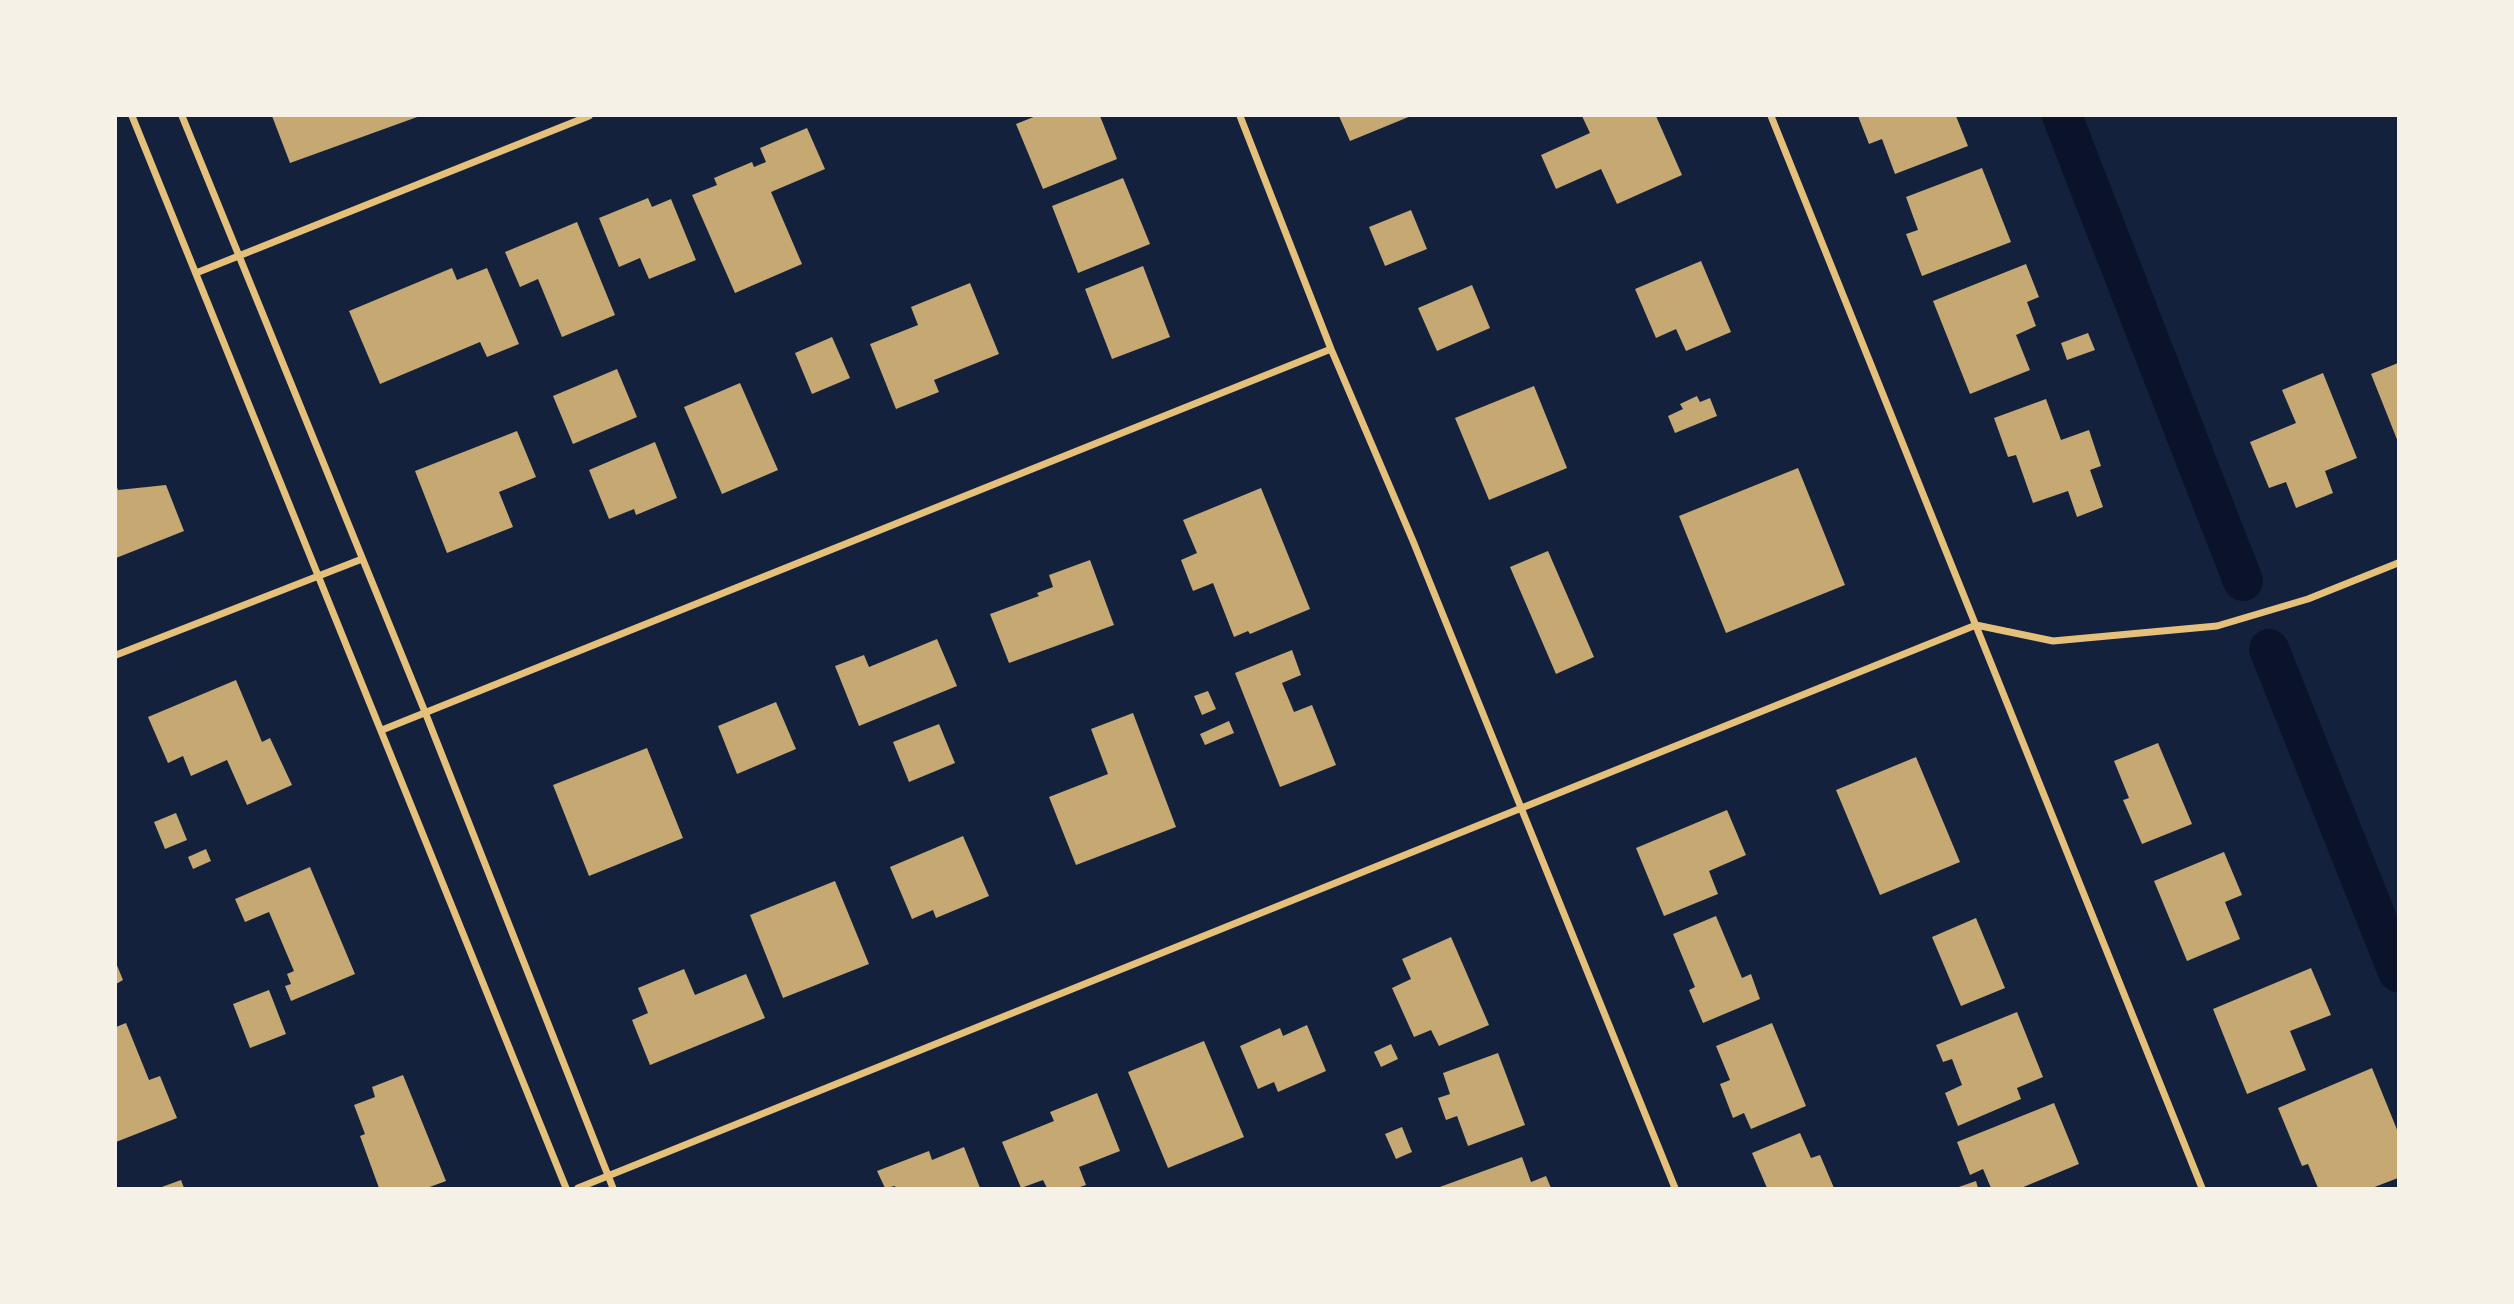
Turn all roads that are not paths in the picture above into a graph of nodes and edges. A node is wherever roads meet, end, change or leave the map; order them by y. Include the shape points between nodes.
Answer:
1 (131, 116) edge
2 (182, 116) edge
3 (589, 116) edge
4 (1240, 116) edge
5 (1771, 116) edge
6 (239, 256) junction
7 (196, 273) junction
8 (1331, 349) junction
9 (362, 559) junction
10 (2399, 563) edge
11 (318, 574) junction
12 (1976, 625) junction
13 (116, 655) edge
14 (425, 712) junction
15 (382, 730) junction
16 (1521, 807) junction
17 (608, 1177) junction
18 (566, 1188) edge
19 (578, 1188) edge
20 (613, 1188) edge
21 (1675, 1188) edge
22 (2202, 1188) edge

1 - 7 street
2 - 6 street
3 - 6 street
4 - 8 street
5 - 12 street
6 - 7 street
6 - 9 street
7 - 11 street
8 - 14 street
8 - 16 street
9 - 11 street
9 - 14 street
10 - 12 street via 2308,599 2217,626 2053,641
11 - 13 street
11 - 15 street
12 - 16 street
12 - 22 street
14 - 15 street
14 - 17 street
15 - 18 street
16 - 17 street
16 - 21 street
17 - 19 street
17 - 20 street

